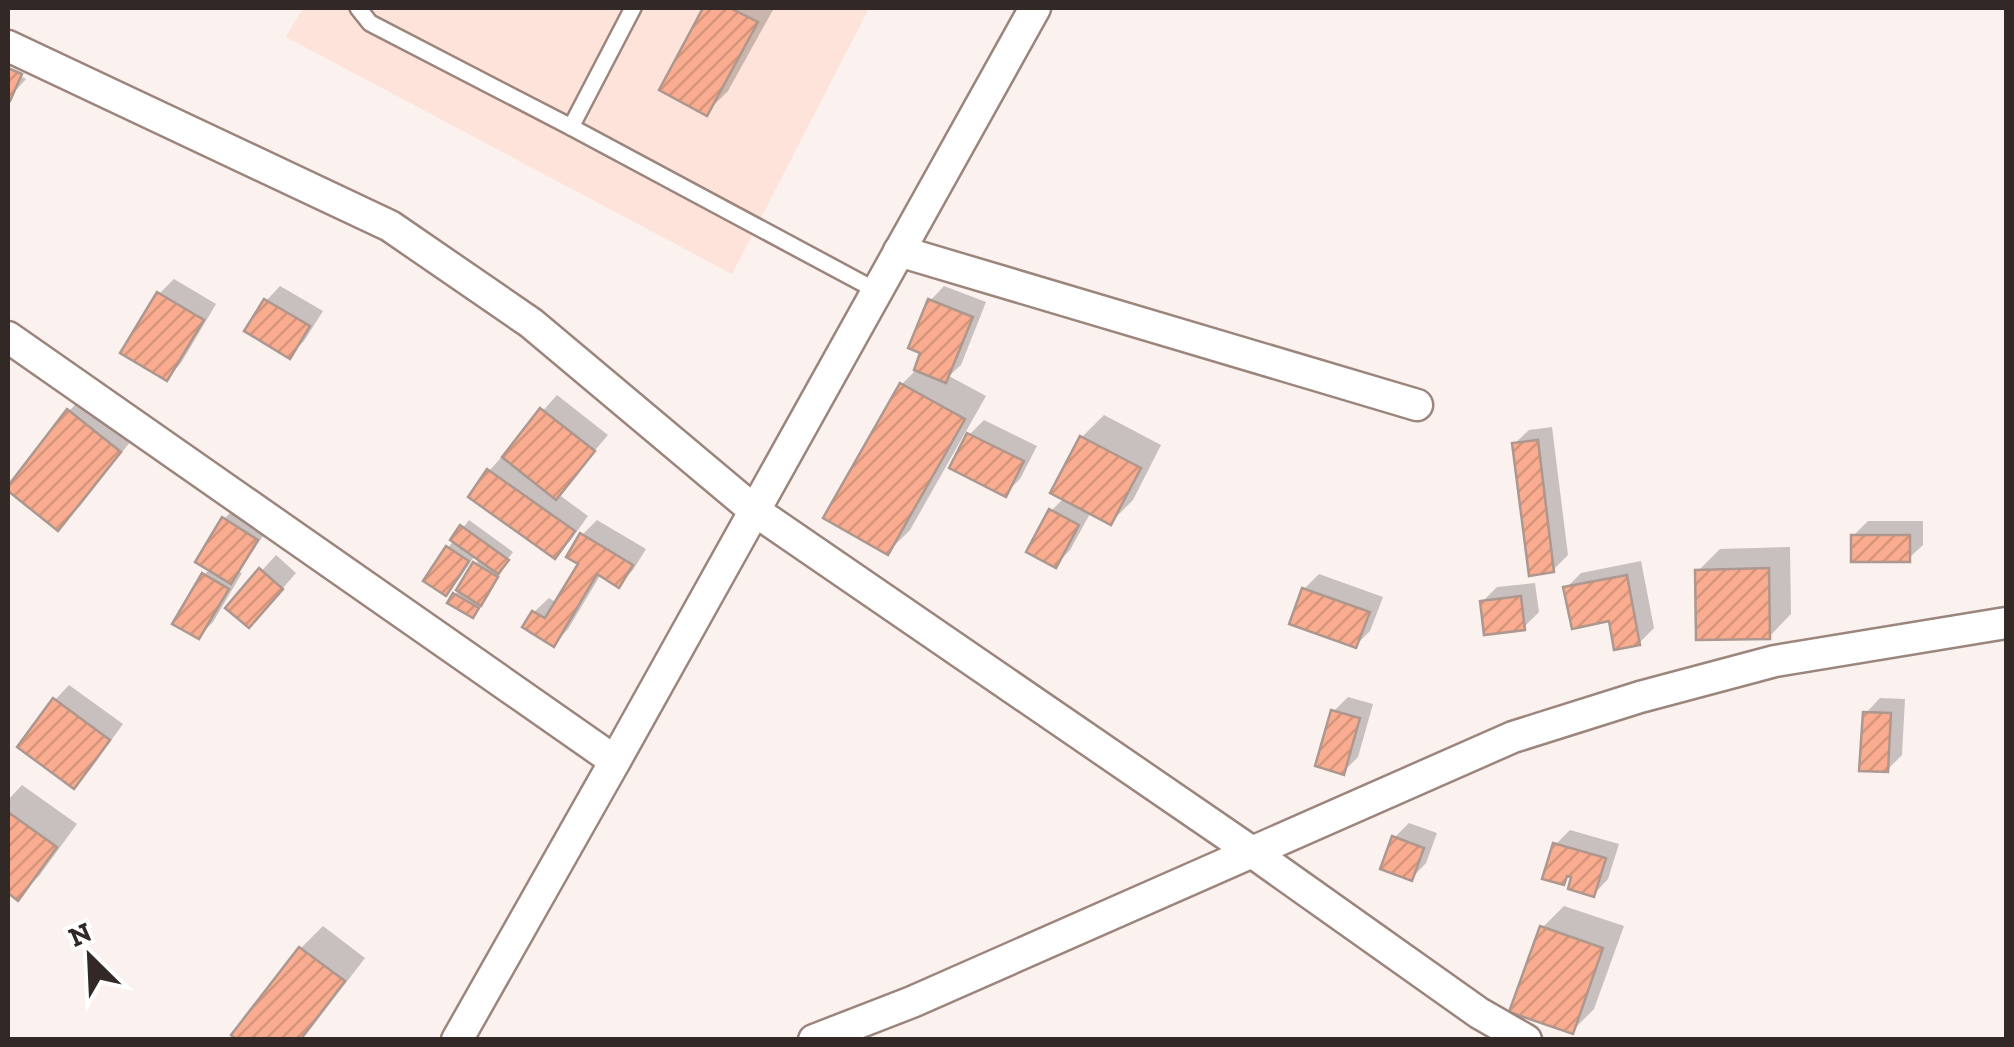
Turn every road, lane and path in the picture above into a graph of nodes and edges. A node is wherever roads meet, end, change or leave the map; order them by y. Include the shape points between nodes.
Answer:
1 (358, 8) edge
2 (634, 8) edge
3 (1035, 8) edge
4 (8, 46) edge
5 (571, 127) junction
6 (899, 252) junction
7 (877, 291) junction
8 (8, 337) edge
9 (1417, 406) dead end
10 (755, 511) junction
11 (2006, 622) edge
12 (615, 761) junction
13 (1252, 852) junction
14 (457, 1040) edge
15 (814, 1040) edge
16 (1526, 1040) edge

1 - 5 lane via 370,24
2 - 5 lane
3 - 6 street
4 - 10 street via 390,226 530,323
5 - 7 lane
6 - 7 street
6 - 9 street
7 - 10 street
8 - 12 street
10 - 12 street
10 - 13 street
11 - 13 street via 1775,661 1640,697 1513,737
12 - 14 street
13 - 15 street
13 - 16 street

